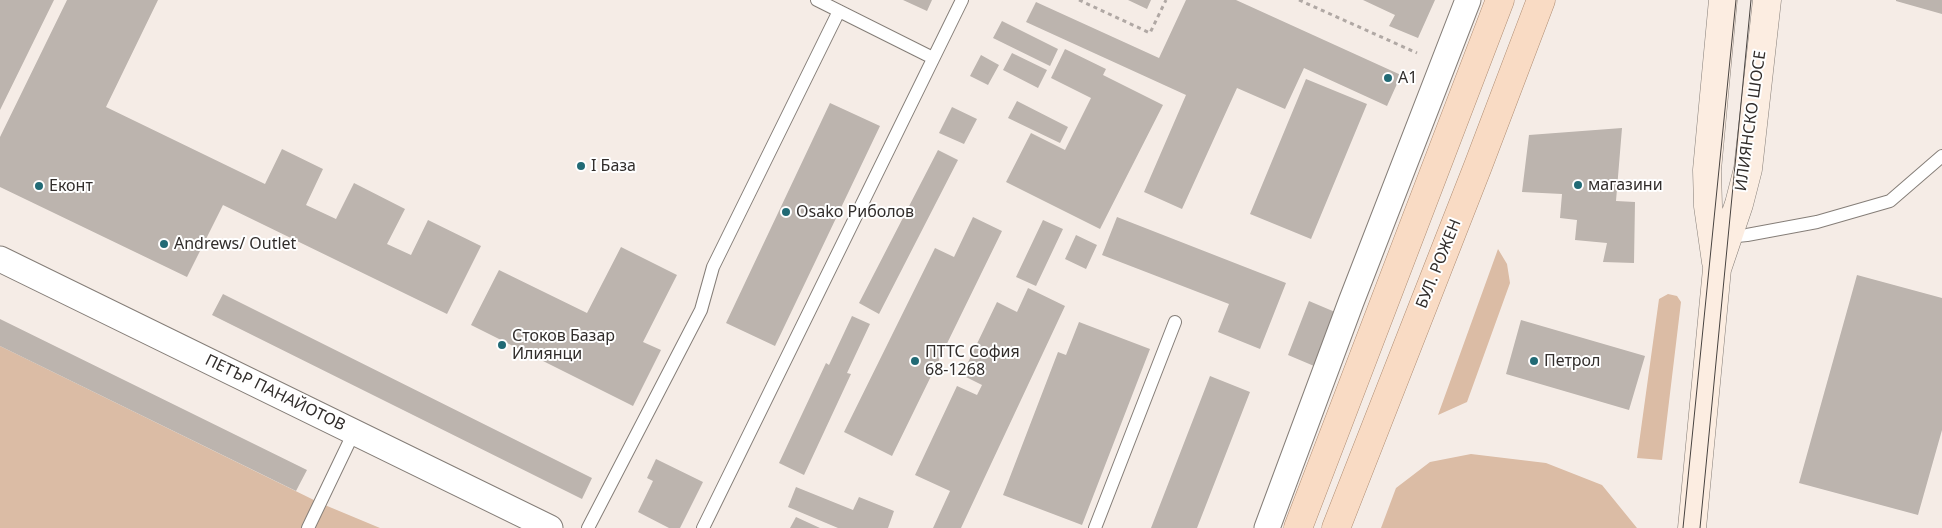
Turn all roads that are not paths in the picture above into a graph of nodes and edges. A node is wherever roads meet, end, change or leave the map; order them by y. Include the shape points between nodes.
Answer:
1 (816, 0) edge
2 (962, 0) edge
3 (1468, 0) edge
4 (1500, 0) edge
5 (1541, 0) edge
6 (1723, 0) edge
7 (1766, 0) edge
8 (838, 11) junction
9 (933, 58) junction
10 (1942, 156) edge
11 (1720, 237) junction
12 (0, 259) edge
13 (1175, 322) dead end
14 (354, 432) junction
15 (308, 528) edge
16 (550, 528) edge
17 (588, 528) edge
18 (703, 528) edge
19 (1095, 528) edge
20 (1267, 528) edge
21 (1298, 528) edge
22 (1336, 528) edge
23 (1692, 528) edge

1 - 8 lane
2 - 9 lane
3 - 20 street
4 - 21 main road
5 - 22 main road, БУЛ. РОЖЕН
6 - 11 street, ИЛИЯНСКО ШОСЕ via 1707,170 1708,206
7 - 11 street, ИЛИЯНСКО ШОСЕ via 1748,169 1740,204
8 - 9 lane
8 - 17 lane via 713,267 701,310
9 - 18 lane
10 - 11 lane via 1890,201 1817,222
11 - 23 street, ИЛИЯНСКО ШОСЕ
12 - 14 street, ПЕТЪР ПАНАЙОТОВ
13 - 19 lane
14 - 15 lane
14 - 16 street, ПЕТЪР ПАНАЙОТОВ

